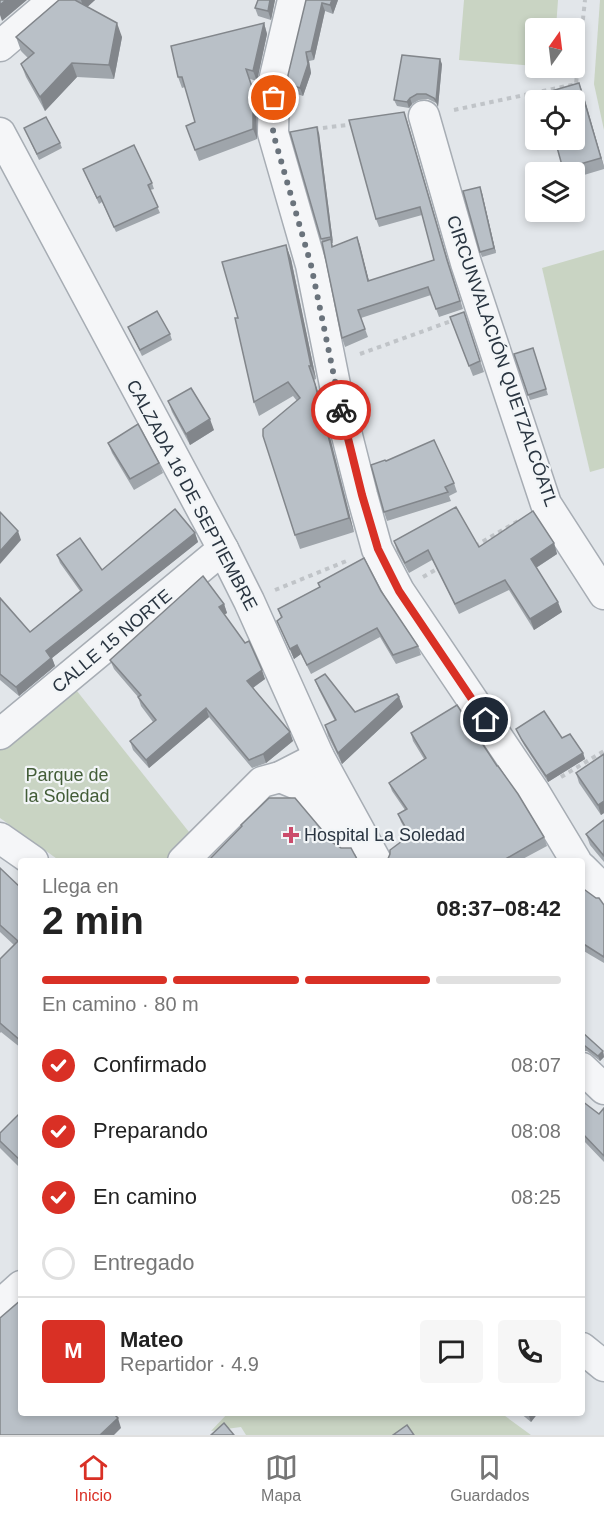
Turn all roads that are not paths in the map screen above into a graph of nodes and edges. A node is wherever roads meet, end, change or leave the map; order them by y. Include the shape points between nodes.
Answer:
1 (54, 0) edge
2 (293, 0) edge
3 (0, 46) edge
4 (424, 116) dead end
5 (0, 133) edge
6 (223, 549) junction
7 (604, 594) edge
8 (0, 734) edge
9 (319, 757) junction
10 (280, 777) junction
11 (0, 838) edge
12 (29, 858) edge
13 (186, 858) edge
14 (364, 858) edge
15 (374, 858) edge
16 (574, 858) edge
17 (585, 871) edge
18 (604, 890) edge
19 (585, 1071) edge
20 (604, 1089) edge
21 (18, 1289) edge
22 (0, 1305) edge
23 (585, 1350) edge
24 (604, 1366) edge

1 - 3 street
2 - 16 street via 274,81 273,133 311,265 338,400 378,549 399,591
4 - 7 street, CIRCUNVALACIÓN QUETZALCÓATL via 466,263 546,504
5 - 6 street, CALZADA 16 DE SEPTIEMBRE
6 - 8 street, CALLE 15 NORTE
6 - 9 street, CALZADA 16 DE SEPTIEMBRE
9 - 10 street
9 - 15 street, CALZADA 16 DE SEPTIEMBRE
10 - 13 street via 262,782
10 - 14 street via 304,787
11 - 12 street
17 - 18 street
19 - 20 street
21 - 22 street
23 - 24 street

